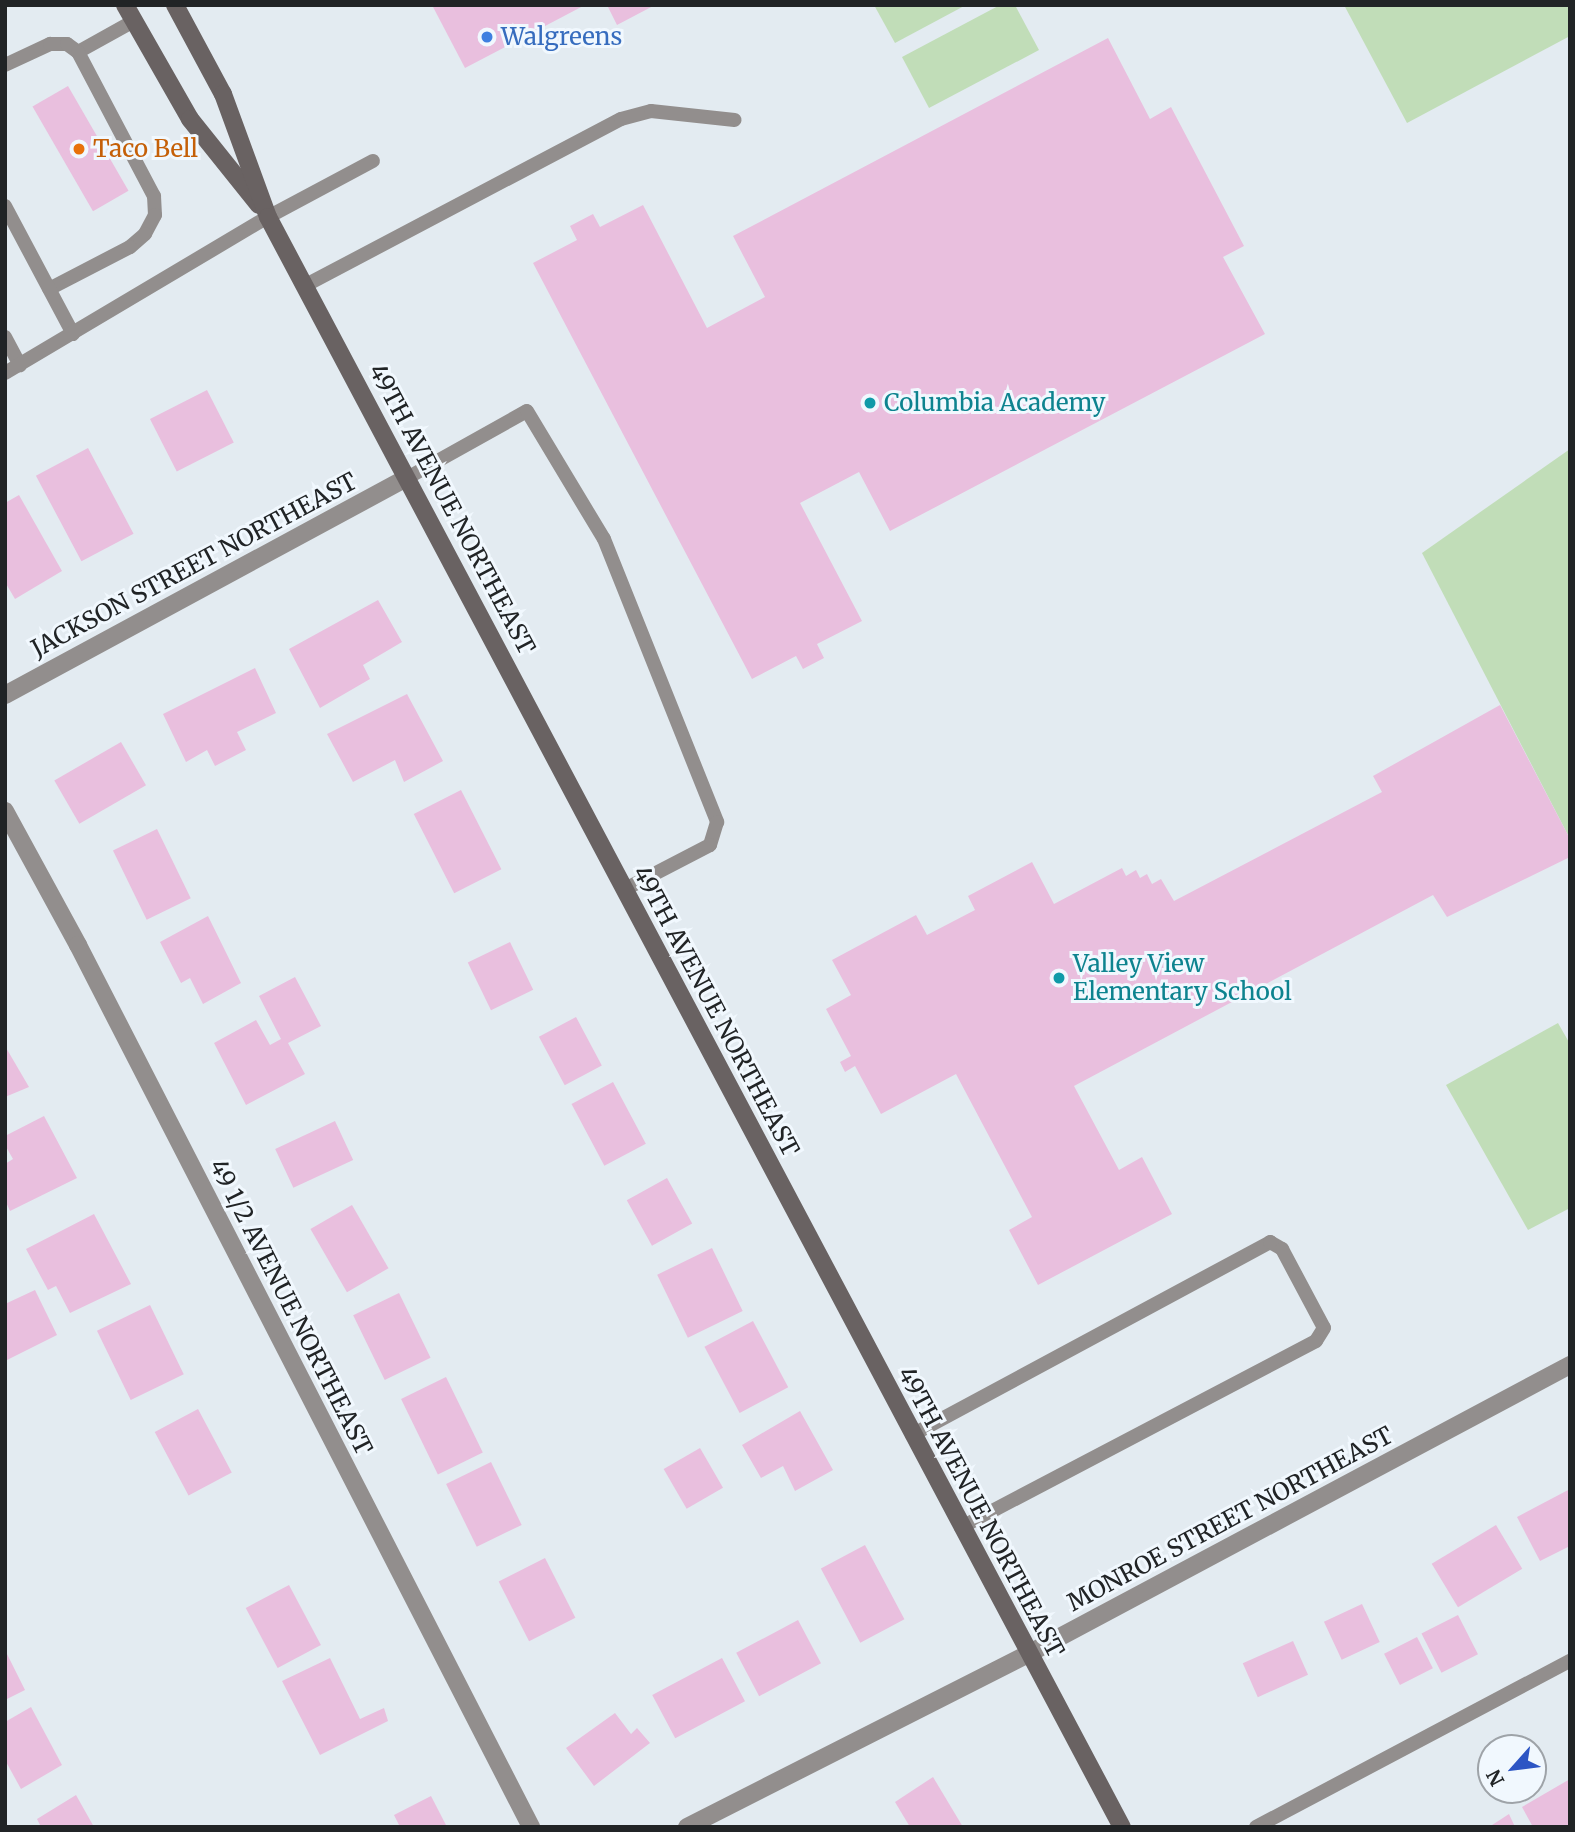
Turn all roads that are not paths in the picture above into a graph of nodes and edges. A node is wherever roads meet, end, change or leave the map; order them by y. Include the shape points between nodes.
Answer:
1 (176, 5) edge
2 (130, 13) edge
3 (78, 52) junction
4 (5, 65) edge
5 (735, 120) dead end
6 (373, 161) dead end
7 (5, 205) edge
8 (268, 217) junction
9 (306, 285) junction
10 (49, 289) junction
11 (73, 334) junction
12 (5, 337) edge
13 (20, 365) junction
14 (5, 373) edge
15 (407, 478) junction
16 (5, 695) edge
17 (5, 811) edge
18 (625, 889) junction
19 (1570, 1365) edge
20 (912, 1435) junction
21 (961, 1527) junction
22 (1028, 1654) junction
23 (1570, 1661) edge
24 (531, 1827) edge
25 (687, 1827) edge
26 (1122, 1827) edge
27 (1256, 1827) edge

1 - 8 street, 49TH AVENUE NORTHEAST via 223,94
2 - 3 lane
2 - 8 street, 49TH AVENUE NORTHEAST via 190,119
3 - 4 lane via 67,44 50,44
3 - 10 lane via 154,196 155,215 145,234 130,247
5 - 9 lane via 651,111 621,119
6 - 8 lane
7 - 10 lane
8 - 9 street, 49TH AVENUE NORTHEAST
8 - 11 lane
9 - 15 street, 49TH AVENUE NORTHEAST
10 - 11 lane
11 - 13 lane
12 - 13 lane
13 - 14 lane
15 - 16 street, JACKSON STREET NORTHEAST
15 - 18 street, 49TH AVENUE NORTHEAST
15 - 18 lane via 527,411 604,539 717,822 710,845
17 - 24 street, 49 1/2 AVENUE NORTHEAST
18 - 20 street, 49TH AVENUE NORTHEAST
19 - 22 street, MONROE STREET NORTHEAST
20 - 21 street, 49TH AVENUE NORTHEAST
20 - 21 lane via 1270,1242 1282,1249 1288,1260 1324,1328 1316,1342
21 - 22 street, 49TH AVENUE NORTHEAST
22 - 25 street, MONROE STREET NORTHEAST
22 - 26 street, 49TH AVENUE NORTHEAST
23 - 27 lane

